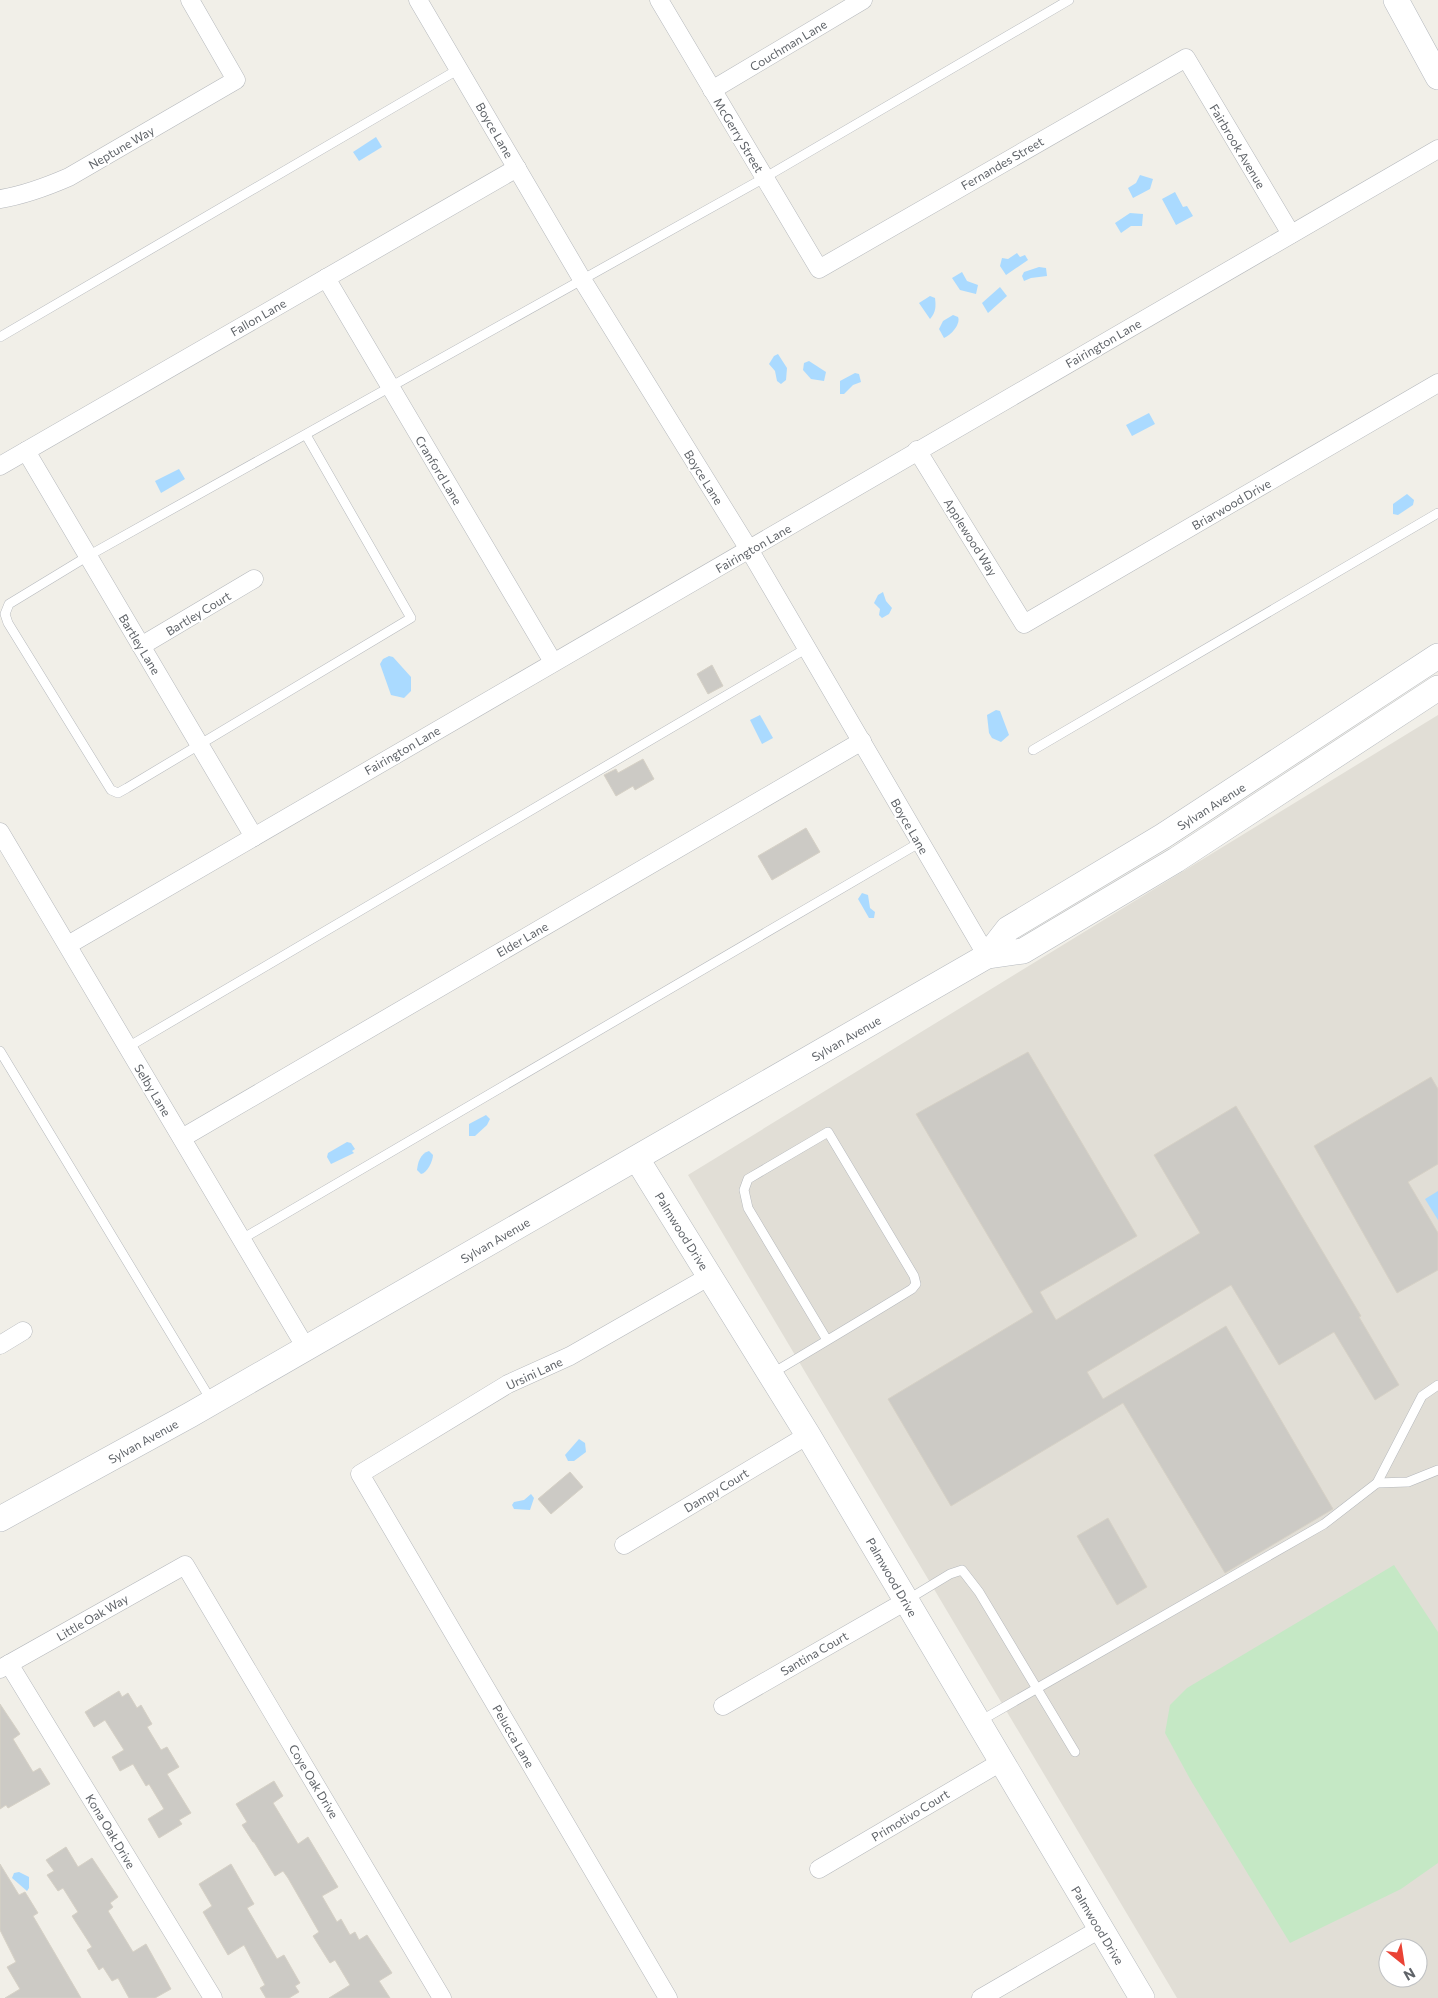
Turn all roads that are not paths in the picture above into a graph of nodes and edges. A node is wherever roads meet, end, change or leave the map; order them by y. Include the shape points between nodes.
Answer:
1 (190, 0) edge
2 (418, 0) edge
3 (863, 0) edge
4 (1069, 0) edge
5 (1396, 0) edge
6 (662, 1) edge
7 (1186, 58) joint
8 (459, 69) junction
9 (1438, 77) edge
10 (712, 90) junction
11 (1438, 149) edge
12 (517, 168) junction
13 (764, 178) junction
14 (0, 199) edge
15 (1292, 234) junction
16 (819, 269) joint
17 (326, 278) junction
18 (583, 280) junction
19 (0, 337) edge
20 (1438, 383) edge
21 (390, 388) junction
22 (306, 435) junction
23 (917, 450) junction
24 (26, 451) junction
25 (0, 466) edge
26 (1438, 513) edge
27 (750, 551) junction
28 (88, 556) junction
29 (254, 579) dead end
30 (1024, 624) joint
31 (142, 646) junction
32 (807, 648) junction
33 (1438, 656) edge
34 (553, 662) junction
35 (1438, 688) edge
36 (862, 740) junction
37 (199, 744) junction
38 (1033, 750) dead end
39 (0, 832) edge
40 (254, 837) junction
41 (919, 843) junction
42 (68, 945) junction
43 (987, 956) junction
44 (128, 1047) junction
45 (0, 1051) edge
46 (182, 1138) junction
47 (636, 1159) junction
48 (242, 1240) junction
49 (710, 1276) junction
50 (24, 1331) dead end
51 (827, 1340) junction
52 (0, 1345) edge
53 (306, 1348) junction
54 (770, 1374) junction
55 (1438, 1384) edge
56 (213, 1402) junction
57 (808, 1435) junction
58 (1438, 1470) edge
59 (360, 1474) joint
60 (1377, 1483) junction
61 (0, 1519) edge
62 (624, 1545) dead end
63 (185, 1565) joint
64 (906, 1601) junction
65 (5, 1667) edge
66 (1036, 1688) junction
67 (723, 1706) dead end
68 (978, 1722) junction
69 (1075, 1752) dead end
70 (1001, 1762) junction
71 (819, 1869) dead end
72 (1100, 1929) junction
73 (213, 1998) edge
74 (442, 1998) edge
75 (668, 1998) edge
76 (981, 1998) edge
77 (1142, 1998) edge

1 - 14 street, Neptune Way via 236,80 69,176 45,188
2 - 8 street, Boyce Lane
3 - 10 street, Couchman Lane
4 - 13 lane
5 - 9 main road
6 - 10 street, McGerry Street
7 - 15 street, Fairbrook Avenue
7 - 16 street, Fernandes Street
8 - 12 street, Boyce Lane
8 - 19 lane
10 - 13 street, McGerry Street
11 - 15 street, Fairington Lane
12 - 17 street, Fallon Lane
12 - 18 street, Boyce Lane
13 - 16 street, McGerry Street
13 - 18 lane
15 - 23 street, Fairington Lane
17 - 21 street, Cranford Lane
17 - 24 street, Fallon Lane
18 - 21 lane
18 - 27 street, Boyce Lane
20 - 30 street, Briarwood Drive
21 - 22 lane
21 - 34 street, Cranford Lane
22 - 28 lane
22 - 37 lane via 411,618
23 - 27 street, Fairington Lane
23 - 30 street, Applewood Way
24 - 25 street, Fallon Lane
24 - 28 street, Bartley Lane
26 - 38 lane
27 - 32 street, Boyce Lane
27 - 34 street, Fairington Lane
28 - 31 street, Bartley Lane
28 - 37 lane via 9,604 5,614 8,623 111,790 118,793 128,788
29 - 31 street, Bartley Court
31 - 37 street, Bartley Lane
32 - 36 street, Boyce Lane
32 - 44 lane
33 - 43 main road, Sylvan Avenue via 1170,832 1008,929
34 - 40 street, Fairington Lane
35 - 43 main road, Sylvan Avenue via 1255,809 1023,951
36 - 41 street, Boyce Lane
36 - 46 street, Elder Lane
37 - 40 street, Bartley Lane
39 - 42 street, Selby Lane
40 - 42 street, Fairington Lane
41 - 43 street, Boyce Lane
41 - 48 lane
42 - 44 street, Selby Lane
43 - 47 main road, Sylvan Avenue
44 - 46 street, Selby Lane
45 - 56 lane
46 - 48 street, Selby Lane
47 - 49 main road, Palmwood Drive
47 - 53 main road, Sylvan Avenue
48 - 53 street, Selby Lane
49 - 54 main road, Palmwood Drive
49 - 59 street, Ursini Lane via 570,1356 508,1384
50 - 52 street
51 - 51 lane via 916,1284 828,1132 748,1179 744,1190 748,1208
51 - 54 lane
53 - 56 main road, Sylvan Avenue
54 - 57 main road, Palmwood Drive
55 - 60 lane via 1422,1396
56 - 61 main road, Sylvan Avenue
57 - 62 street, Dampy Court
57 - 64 main road, Palmwood Drive
58 - 60 lane via 1408,1482
59 - 75 street, Pelucca Lane
60 - 66 lane via 1324,1524
63 - 65 street, Little Oak Way
63 - 74 street, Coye Oak Drive
64 - 66 lane via 962,1570 979,1592
64 - 67 street, Santina Court
64 - 68 main road, Palmwood Drive
65 - 73 street, Kona Oak Drive
66 - 68 lane
66 - 69 lane
68 - 70 main road, Palmwood Drive
70 - 71 street, Primotivo Court
70 - 72 main road, Palmwood Drive
72 - 76 street
72 - 77 main road, Palmwood Drive

